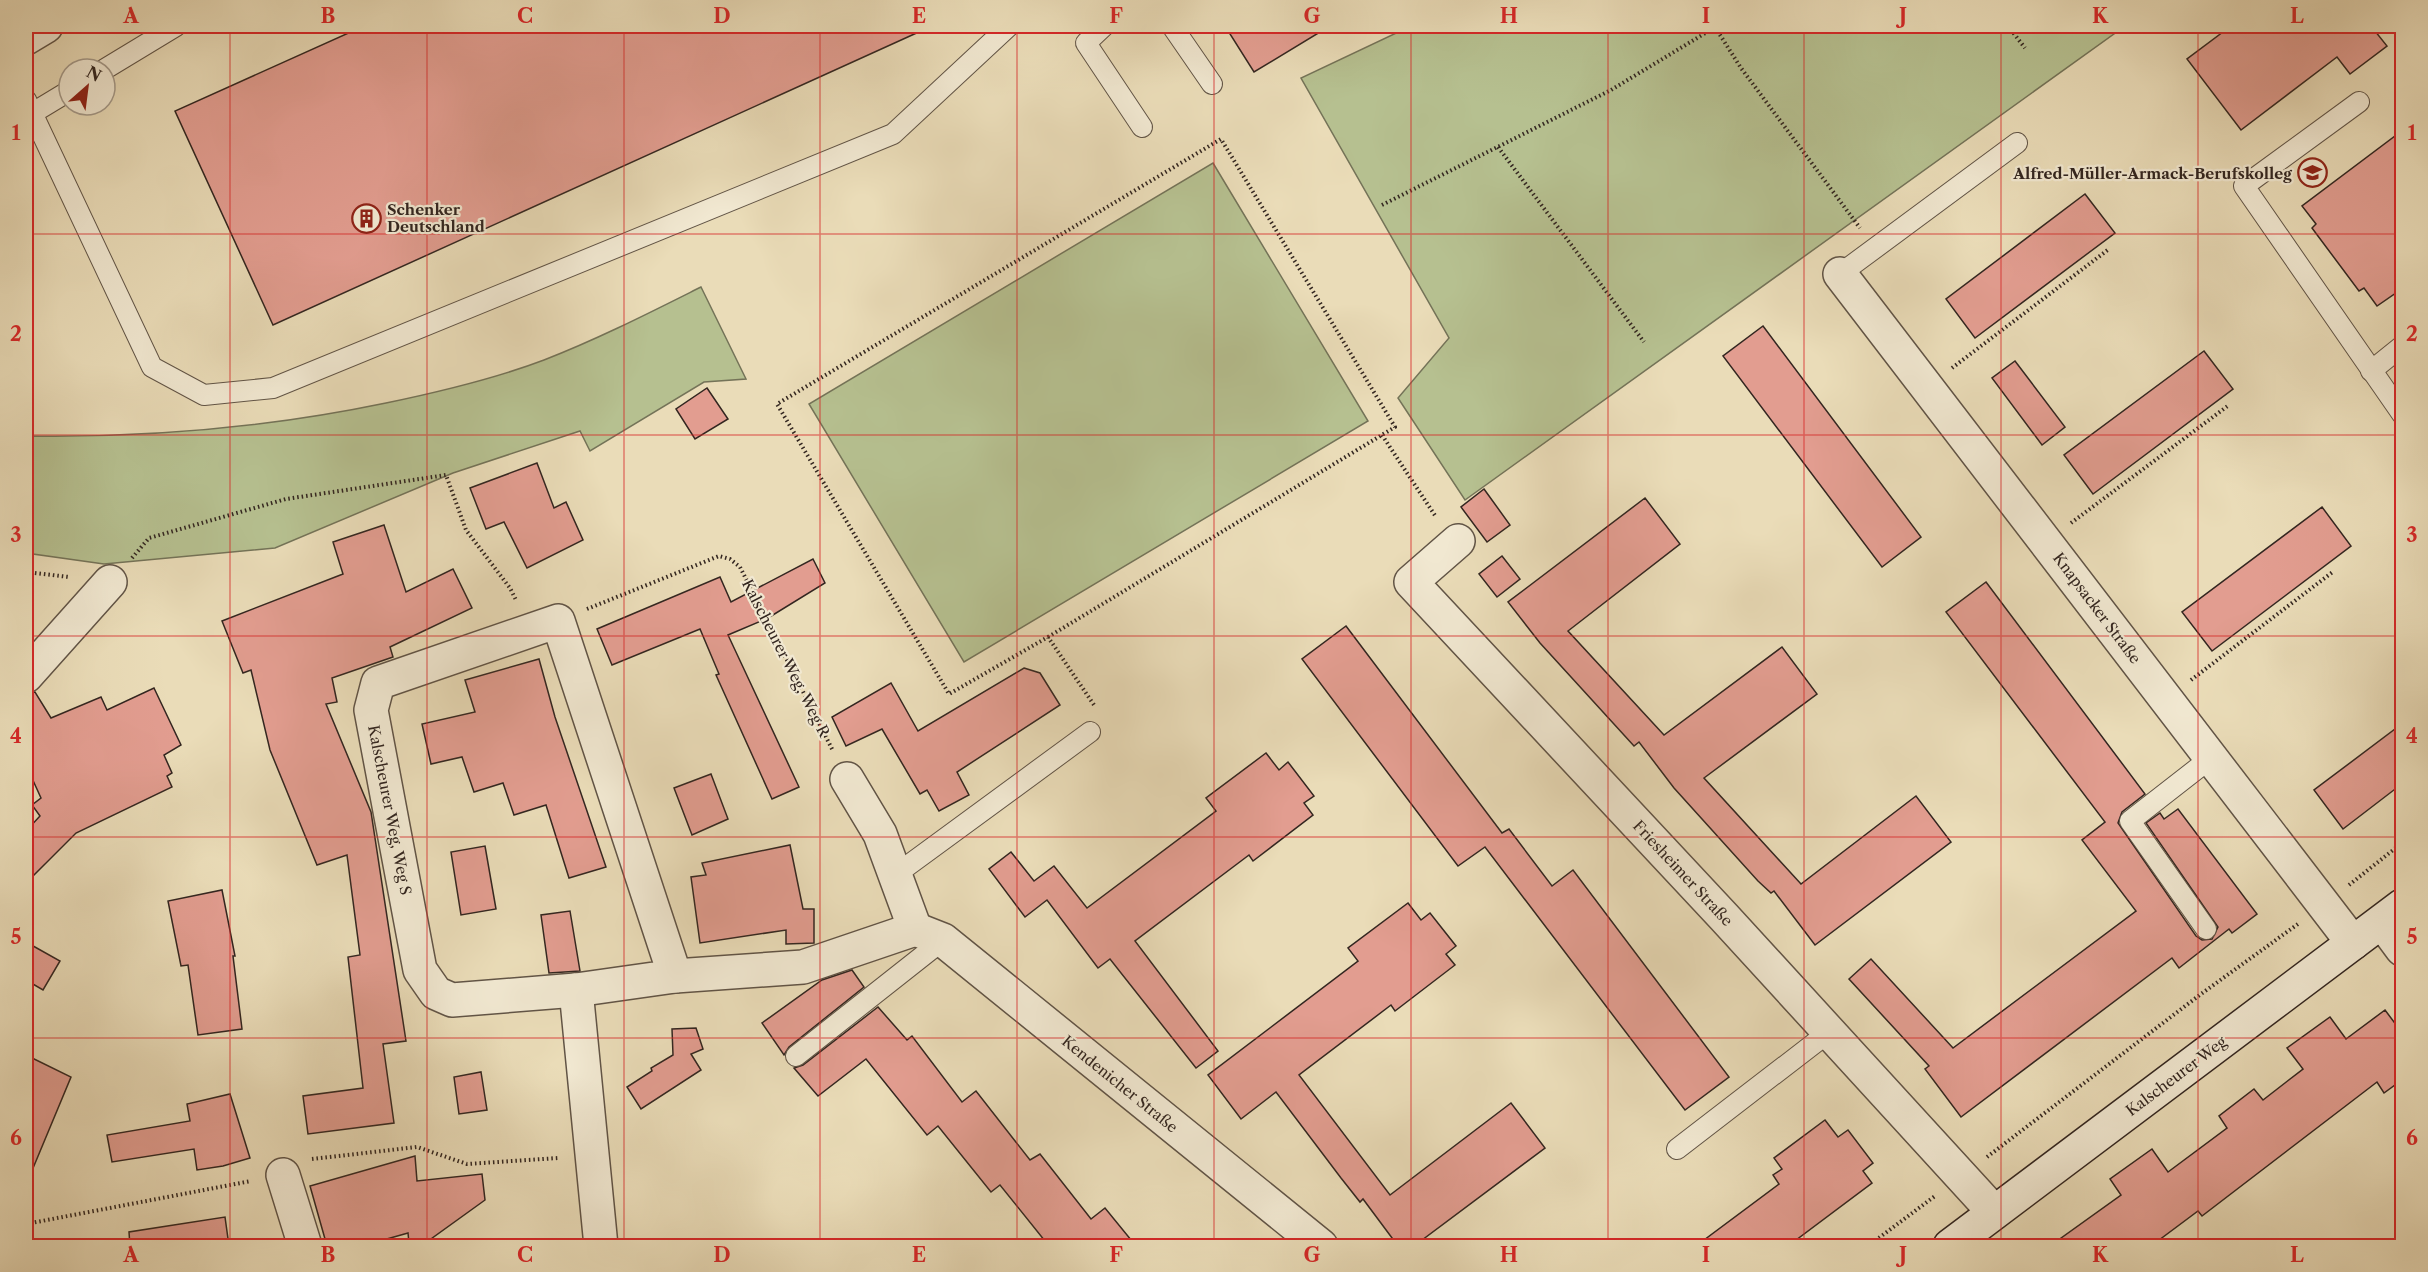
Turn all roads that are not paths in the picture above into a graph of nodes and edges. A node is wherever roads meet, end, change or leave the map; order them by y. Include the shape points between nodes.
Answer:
1 (46, 26) edge
2 (176, 26) edge
3 (1009, 26) edge
4 (1104, 26) edge
5 (1172, 26) edge
6 (26, 38) edge
7 (117, 62) edge
8 (1212, 84) dead end
9 (57, 96) edge
10 (2359, 102) dead end
11 (28, 107) edge
12 (1142, 127) dead end
13 (2017, 143) dead end
14 (1840, 274) joint
15 (2403, 346) edge
16 (2371, 371) junction
17 (2403, 414) edge
18 (1458, 541) road end
19 (111, 582) road end
20 (26, 676) edge
21 (1090, 732) road end
22 (2212, 757) junction
23 (847, 779) road end
24 (894, 872) junction
25 (2392, 914) edge
26 (2206, 929) dead end
27 (929, 934) junction
28 (2353, 944) junction
29 (2403, 949) edge
30 (675, 976) junction
31 (576, 990) junction
32 (1828, 1032) junction
33 (796, 1056) dead end
34 (1677, 1149) dead end
35 (283, 1175) dead end
36 (1994, 1212) junction
37 (305, 1246) edge
38 (601, 1246) edge
39 (1321, 1246) edge
40 (1950, 1246) edge

1 - 6 street
2 - 7 lane
3 - 11 lane via 893,134 273,388 204,395 152,367
4 - 12 lane via 1086,43
5 - 8 lane
9 - 11 lane
10 - 16 lane via 2244,186
13 - 14 lane
14 - 22 street, Knapsacker Straße
15 - 16 lane
16 - 17 lane
18 - 32 street, Friesheimer Straße via 1411,582
19 - 20 street
21 - 24 lane
22 - 26 lane via 2130,821
22 - 28 street, Knapsacker Straße
23 - 24 street via 880,834
24 - 27 street
25 - 28 street, Kalscheurer Weg
25 - 29 street
27 - 30 street, Kalscheurer Weg, Weg S via 803,967
27 - 33 lane
27 - 39 street, Kendenicher Straße
28 - 36 street, Kalscheurer Weg
30 - 31 street, Kalscheurer Weg, Weg S
30 - 31 street, Kalscheurer Weg, Weg S via 544,626 378,683 371,710 420,970 436,993 452,1000
31 - 38 street
32 - 34 lane
32 - 36 street, Friesheimer Straße
35 - 37 street
36 - 40 street, Kalscheurer Weg

